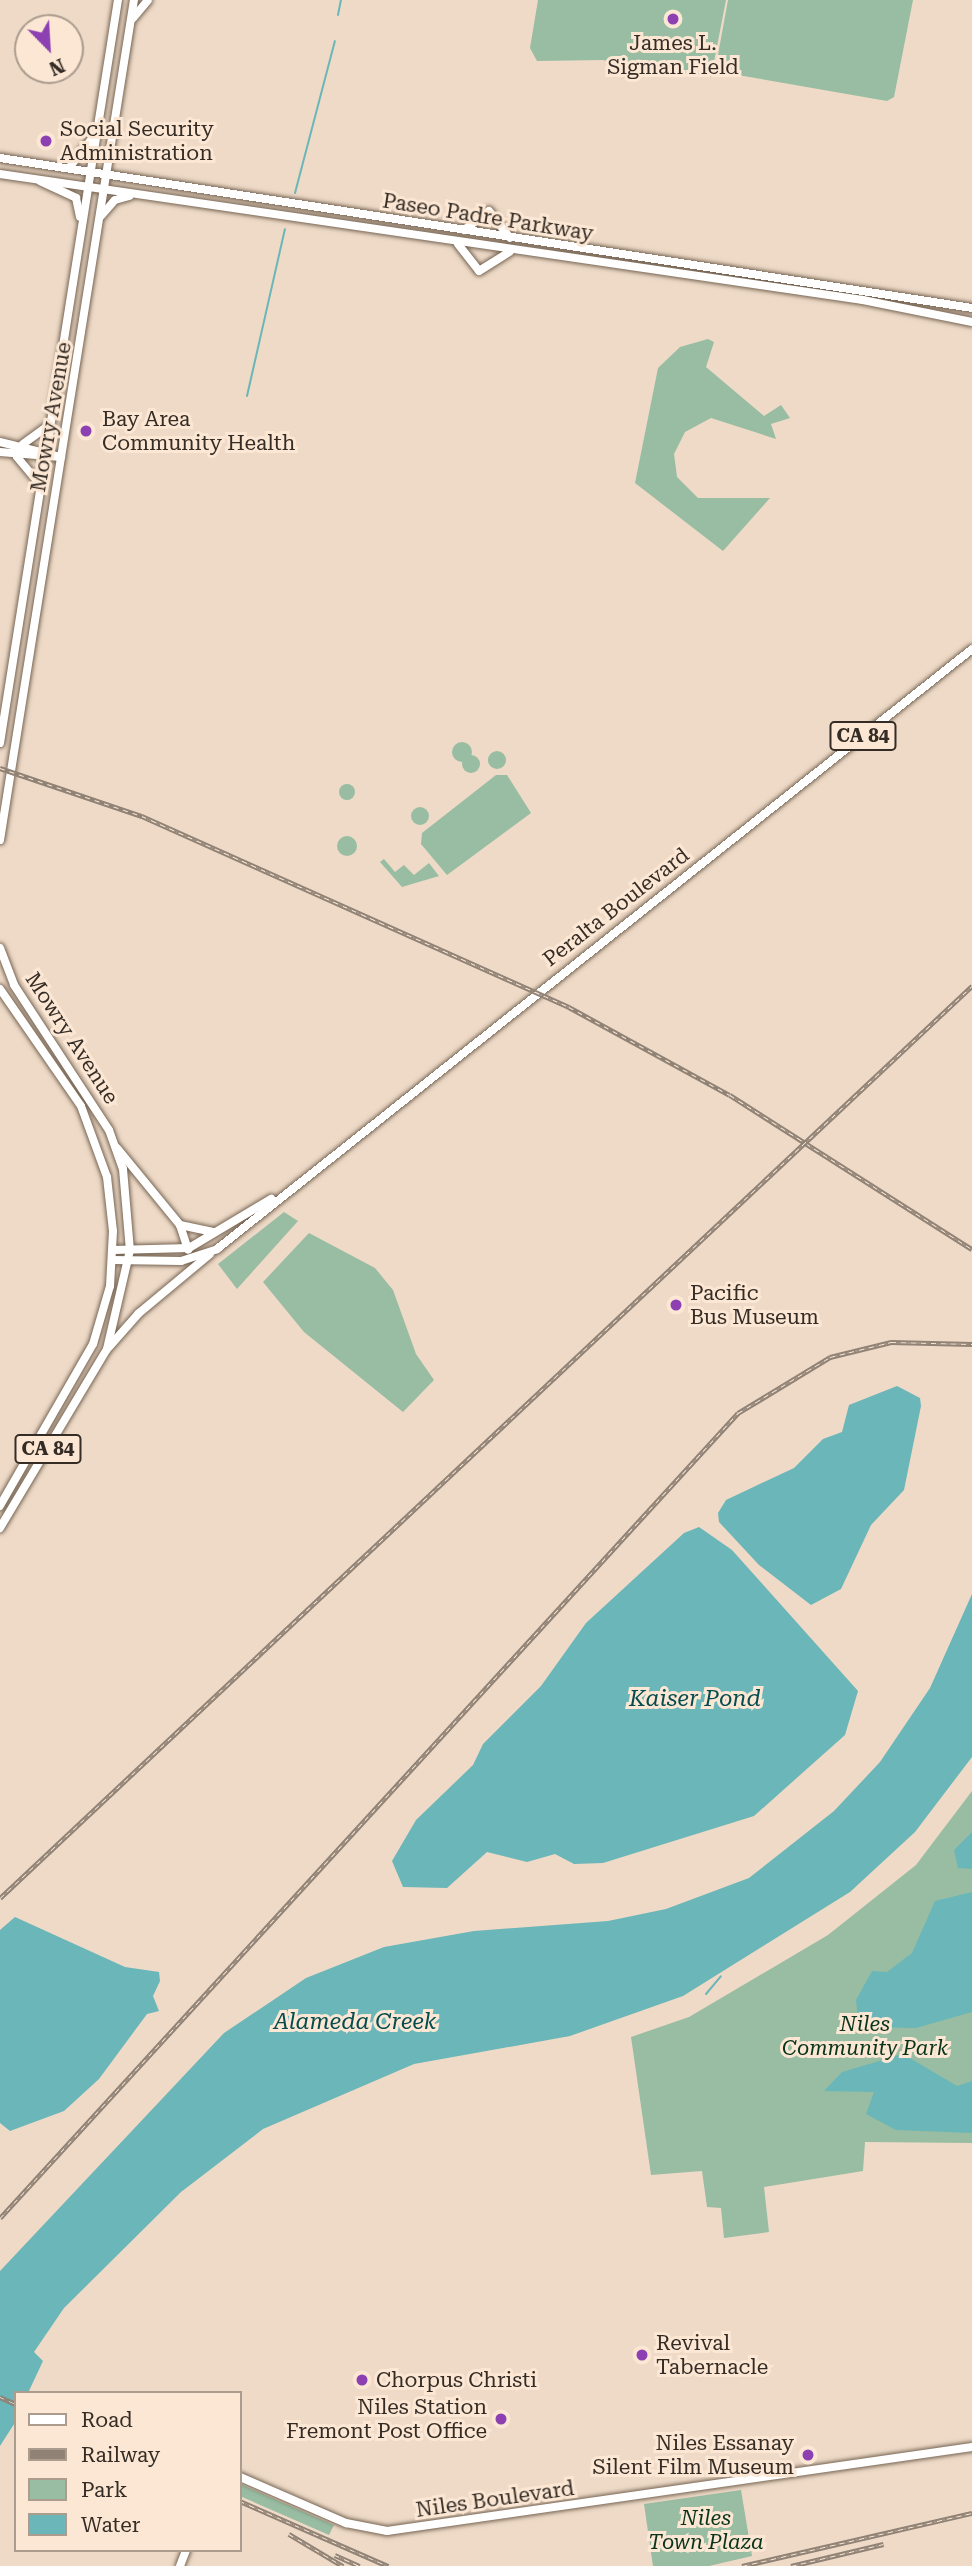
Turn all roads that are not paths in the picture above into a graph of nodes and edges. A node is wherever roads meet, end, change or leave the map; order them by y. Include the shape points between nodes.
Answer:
1 (109, 0) edge
2 (118, 0) edge
3 (134, 0) edge
4 (148, 0) edge
5 (116, 11) junction
6 (131, 20) junction
7 (99, 121) junction
8 (0, 158) edge
9 (69, 168) junction
10 (92, 171) junction
11 (106, 173) junction
12 (0, 174) edge
13 (38, 180) junction
14 (89, 187) junction
15 (103, 188) junction
16 (142, 194) junction
17 (99, 219) junction
18 (81, 230) junction
19 (459, 231) junction
20 (513, 239) junction
21 (458, 243) junction
22 (512, 251) junction
23 (972, 308) edge
24 (972, 322) edge
25 (51, 422) junction
26 (0, 442) edge
27 (20, 445) junction
28 (0, 452) edge
29 (11, 454) junction
30 (45, 454) junction
31 (61, 457) junction
32 (40, 489) junction
33 (972, 649) edge
34 (0, 743) edge
35 (0, 840) edge
36 (0, 948) edge
37 (0, 989) edge
38 (116, 1147) junction
39 (282, 1193) junction
40 (180, 1225) junction
41 (224, 1230) junction
42 (189, 1248) junction
43 (217, 1249) junction
44 (113, 1250) junction
45 (130, 1250) junction
46 (113, 1260) junction
47 (129, 1261) junction
48 (181, 1261) junction
49 (107, 1349) junction
50 (0, 1506) edge
51 (0, 1528) edge
52 (972, 2446) edge
53 (242, 2478) edge

1 - 5 main road
2 - 5 main road, Mowry Avenue
3 - 6 main road, Mowry Avenue
4 - 6 main road
5 - 7 main road, Mowry Avenue
6 - 11 main road, Mowry Avenue
7 - 9 main road via 89,150
7 - 10 main road, Mowry Avenue
8 - 9 main road, Paseo Padre Parkway
9 - 10 main road, Paseo Padre Parkway
10 - 11 main road, Paseo Padre Parkway
10 - 14 main road, Mowry Avenue
11 - 15 main road, Mowry Avenue
11 - 19 main road, Paseo Padre Parkway
12 - 13 main road, Paseo Padre Parkway
13 - 14 main road, Paseo Padre Parkway
13 - 18 main road via 76,198
14 - 15 main road, Paseo Padre Parkway
14 - 18 main road, Mowry Avenue
15 - 16 main road, Paseo Padre Parkway
15 - 17 main road, Mowry Avenue
16 - 17 main road via 115,200
16 - 21 main road, Paseo Padre Parkway
17 - 31 main road, Mowry Avenue
18 - 25 main road, Mowry Avenue
19 - 20 main road, Paseo Padre Parkway
19 - 20 main road via 489,211
20 - 23 main road, Paseo Padre Parkway
21 - 22 main road, Paseo Padre Parkway
21 - 22 main road via 479,271
22 - 24 main road, Paseo Padre Parkway via 863,300
25 - 27 main road
25 - 30 main road, Mowry Avenue
26 - 27 main road
27 - 30 main road
28 - 29 main road
29 - 30 main road
29 - 32 main road via 34,469
30 - 31 main road
30 - 32 main road, Mowry Avenue
31 - 35 main road, Mowry Avenue
32 - 34 main road, Mowry Avenue
33 - 39 main road, Peralta Boulevard / CA 84
36 - 38 main road, Mowry Avenue via 14,985 86,1086
37 - 44 main road, Mowry Avenue via 85,1115 107,1177
38 - 40 main road, Mowry Avenue
38 - 45 main road, Mowry Avenue via 130,1208
39 - 41 main road, Peralta Boulevard / CA 84
39 - 43 main road, Peralta Boulevard / CA 84
40 - 41 main road via 199,1233
40 - 42 main road, Mowry Avenue
41 - 42 main road, Peralta Boulevard / CA 84
42 - 45 main road, Peralta Boulevard / CA 84
42 - 48 main road
43 - 48 main road, Peralta Boulevard
43 - 49 main road via 139,1313
44 - 45 main road, Peralta Boulevard / CA 84
44 - 46 main road, Mowry Avenue / CA 84
45 - 47 main road, Mowry Avenue
46 - 47 main road, Peralta Boulevard
46 - 50 main road, Mowry Avenue / CA 84 via 106,1304 82,1369
47 - 48 main road, Peralta Boulevard
47 - 49 main road, Mowry Avenue
49 - 51 main road, Mowry Avenue / CA 84
52 - 53 main road, Niles Boulevard via 387,2531 346,2523

